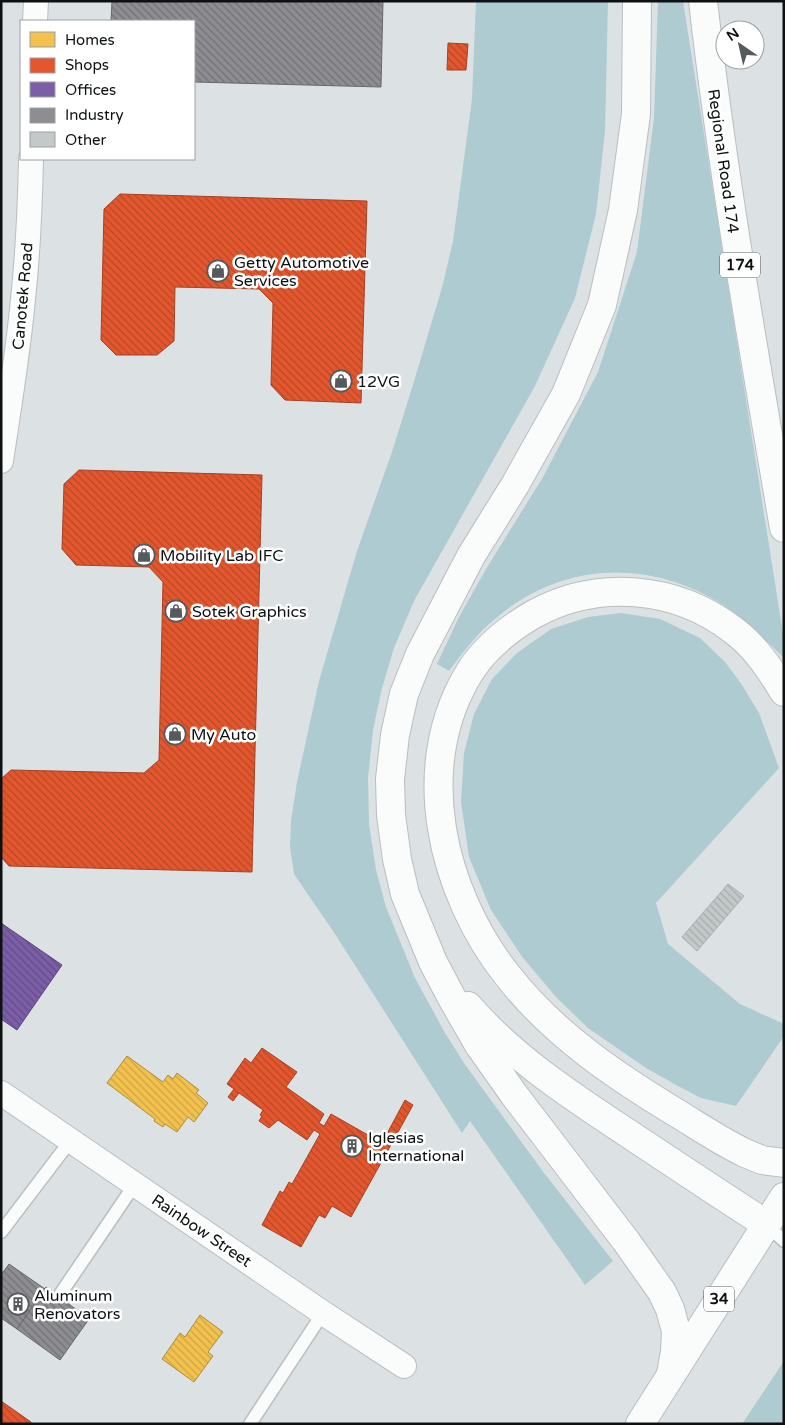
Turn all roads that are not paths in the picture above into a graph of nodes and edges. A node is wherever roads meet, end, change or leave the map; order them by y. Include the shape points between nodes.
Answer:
1 (36, 1) edge
2 (637, 1) edge
3 (703, 1) edge
4 (35, 20) edge
5 (31, 160) edge
6 (1, 461) edge
7 (784, 528) edge
8 (784, 692) edge
9 (419, 929) junction
10 (1, 1093) edge
11 (70, 1140) junction
12 (784, 1163) edge
13 (135, 1184) junction
14 (784, 1197) edge
15 (1, 1232) edge
16 (775, 1233) edge
17 (61, 1293) dead end
18 (323, 1312) junction
19 (404, 1366) dead end
20 (672, 1374) junction
21 (250, 1424) edge
22 (640, 1424) edge

1 - 4 street
2 - 9 main road via 636,114 624,210 602,305 566,394 445,604 404,694 390,779 391,815 405,894
3 - 7 main road, Regional Road 174 / 174 via 734,233
5 - 6 street, Canotek Road via 24,298
8 - 12 main road via 758,654 735,631 707,613 678,600 645,592 613,591 578,596 547,607 520,622 494,643 471,669 445,728 439,802 443,838 466,909 486,945 534,1006 571,1041 647,1095 745,1153 762,1160
9 - 16 main road via 463,999 482,1022 516,1053 579,1101
9 - 20 main road via 433,962 479,1045 662,1292 676,1331
10 - 11 street, Rainbow Street
11 - 13 street, Rainbow Street
11 - 15 lane
13 - 17 lane
13 - 18 street, Rainbow Street
14 - 16 main road, 34
16 - 20 main road, 34
18 - 19 street, Rainbow Street
18 - 21 lane
20 - 22 main road, 34

